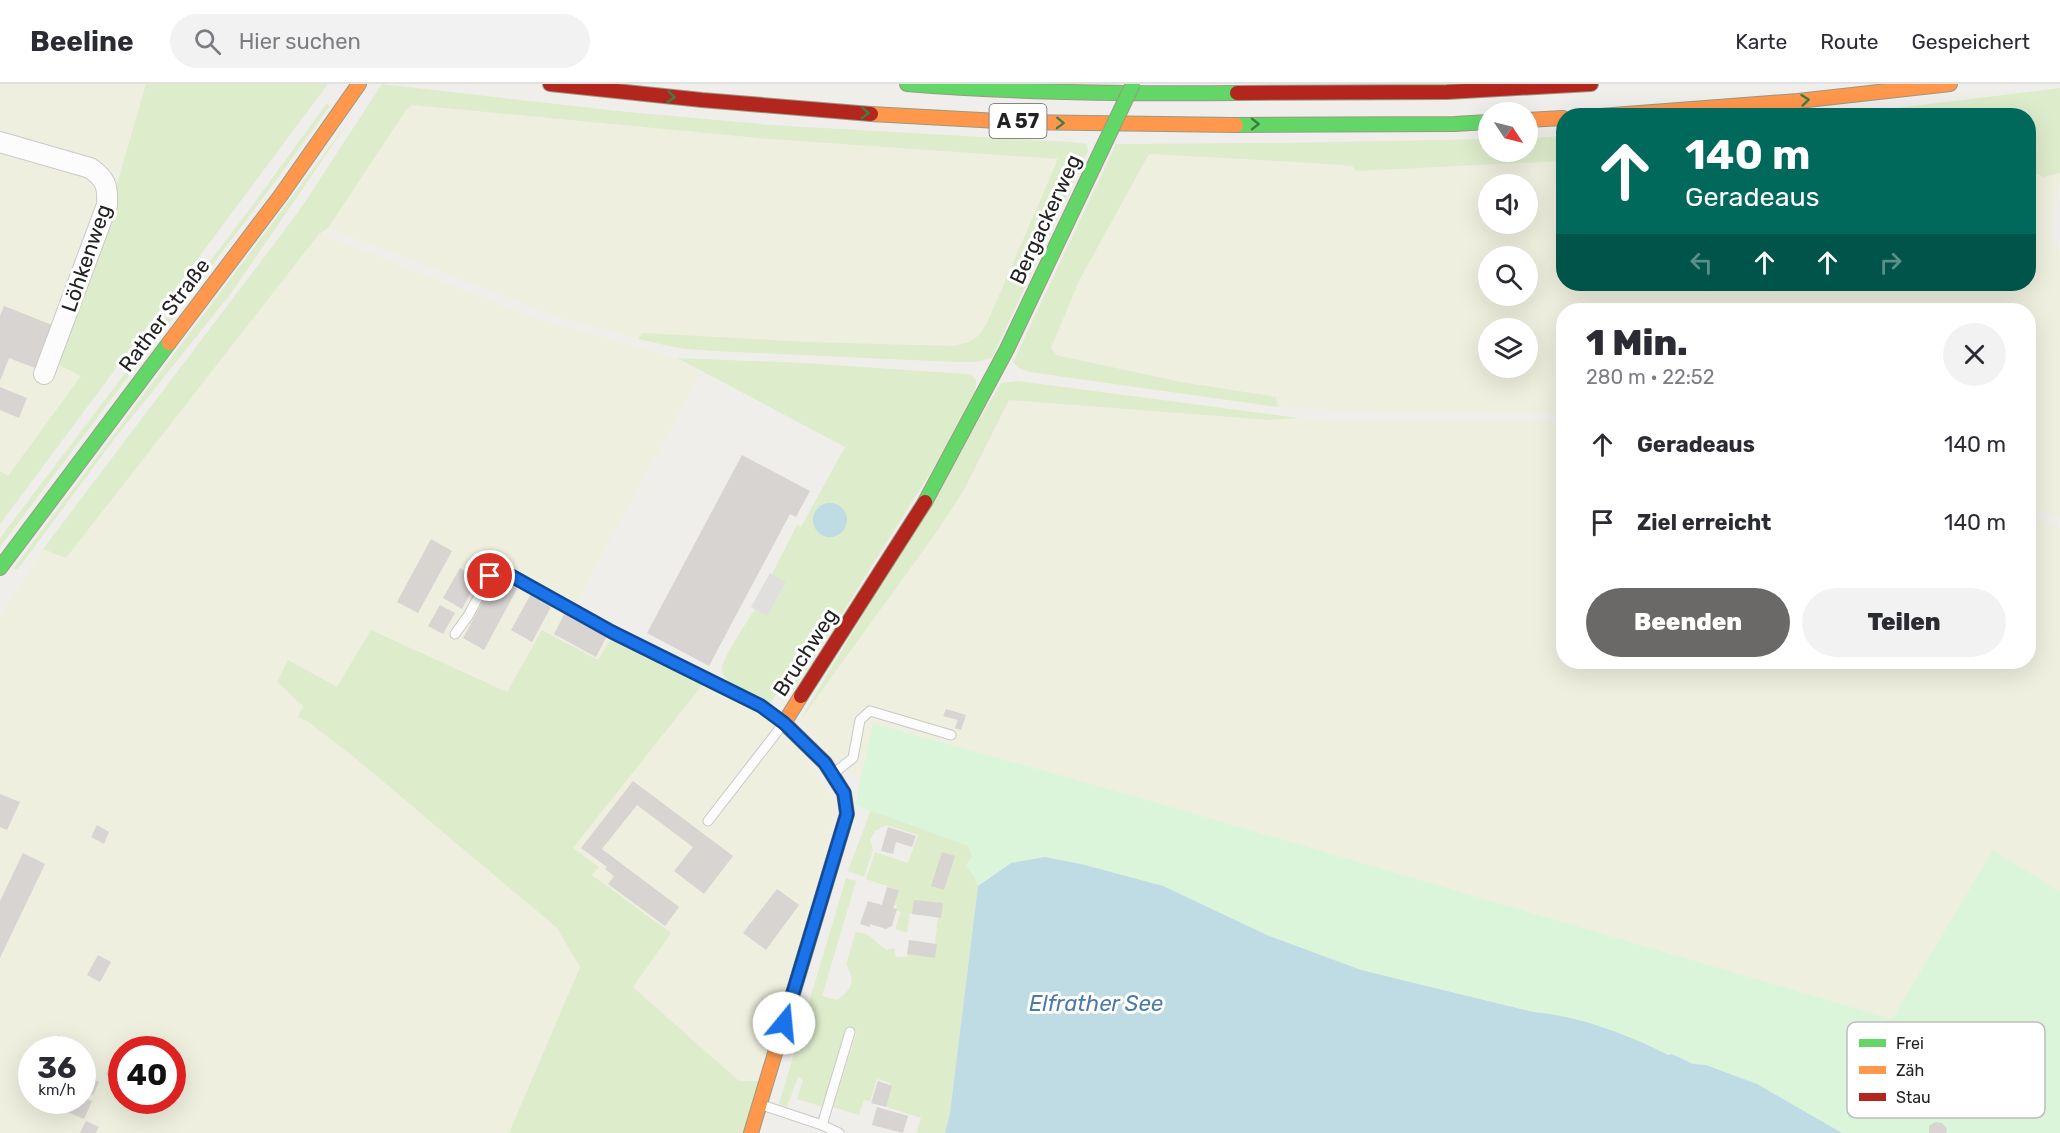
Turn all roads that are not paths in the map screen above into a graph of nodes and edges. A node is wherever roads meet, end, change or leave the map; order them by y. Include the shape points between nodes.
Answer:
1 (359, 84) edge
2 (550, 84) edge
3 (907, 84) edge
4 (1132, 84) edge
5 (1591, 84) edge
6 (1950, 84) edge
7 (1706, 108) edge
8 (1556, 118) edge
9 (1538, 119) edge
10 (1478, 123) edge
11 (0, 142) edge
12 (995, 372) joint
13 (44, 374) dead end
14 (0, 568) edge
15 (455, 634) dead end
16 (784, 723) junction
17 (951, 735) dead end
18 (832, 775) junction
19 (708, 821) dead end
20 (850, 1032) dead end
21 (759, 1105) junction
22 (822, 1125) junction
23 (751, 1133) edge
24 (839, 1133) edge

1 - 14 main road, Rather Straße via 281,195
2 -> 10 main road, A 57 via 725,103 955,119 1132,125
3 - 5 main road, A 57 via 1146,94 1447,92
4 - 12 main road, Bergackerweg, bridge
7 -> 6 main road
8 - 9 main road
11 - 13 street, Löhkenweg via 90,168 102,176 108,191 107,205
12 - 16 main road, Bruchweg via 915,520
15 - 16 lane via 490,576 497,571 761,706
16 - 18 main road, Bruchweg
16 - 19 lane
17 - 18 lane via 870,711 860,720 853,758
18 - 21 main road, Bruchweg via 844,793 847,814
20 - 22 lane
21 - 22 lane
21 - 23 main road, Bruchweg
22 - 24 lane

